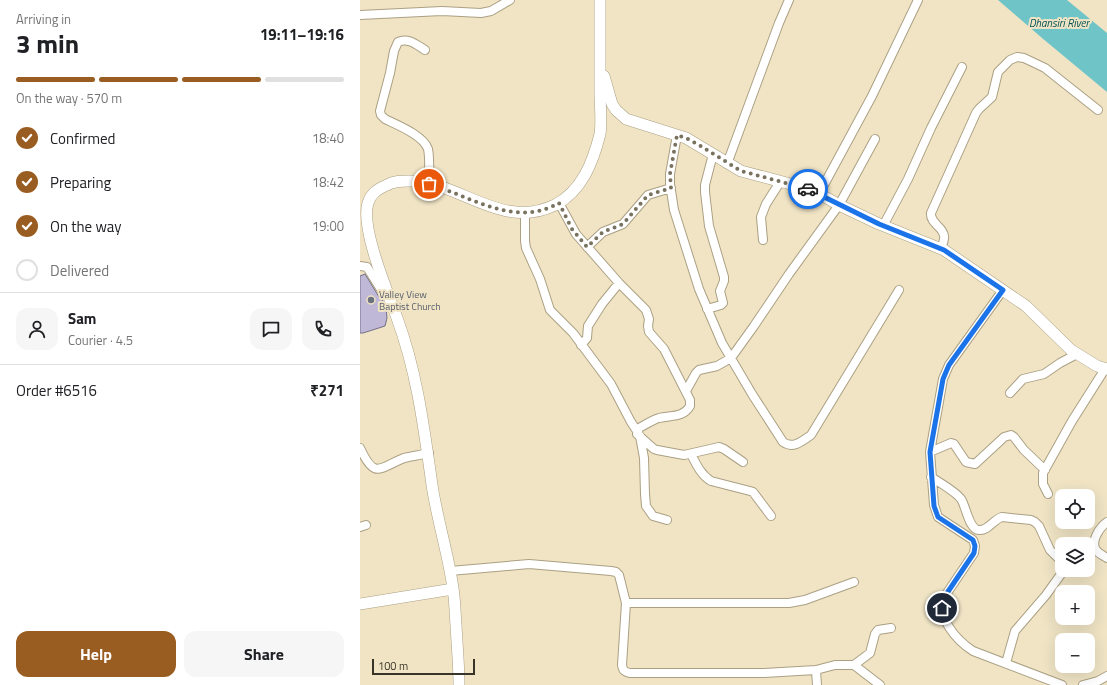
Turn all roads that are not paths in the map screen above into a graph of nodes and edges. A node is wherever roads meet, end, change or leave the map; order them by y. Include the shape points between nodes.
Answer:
1 (510, 0) edge
2 (600, 0) edge
3 (789, 0) edge
4 (918, 0) edge
5 (360, 15) edge
6 (425, 50) dead end
7 (600, 64) junction
8 (962, 67) dead end
9 (1098, 110) dead end
10 (677, 135) junction
11 (875, 139) dead end
12 (713, 154) junction
13 (728, 164) junction
14 (780, 182) junction
15 (429, 184) junction
16 (671, 188) junction
17 (819, 194) junction
18 (559, 203) junction
19 (839, 205) junction
20 (525, 212) junction
21 (883, 226) junction
22 (763, 240) dead end
23 (587, 247) junction
24 (941, 248) junction
25 (360, 266) edge
26 (619, 283) junction
27 (899, 290) dead end
28 (1003, 290) junction
29 (392, 306) junction
30 (707, 308) junction
31 (581, 345) junction
32 (1077, 354) junction
33 (731, 358) junction
34 (1106, 369) edge
35 (686, 391) junction
36 (1010, 393) dead end
37 (639, 433) junction
38 (360, 448) edge
39 (930, 452) junction
40 (429, 453) junction
41 (691, 454) junction
42 (743, 462) dead end
43 (1045, 470) junction
44 (931, 477) junction
45 (1048, 494) dead end
46 (771, 516) dead end
47 (667, 520) dead end
48 (1107, 522) edge
49 (1055, 555) edge
50 (1107, 558) edge
51 (450, 571) junction
52 (1059, 577) edge
53 (854, 582) dead end
54 (453, 589) junction
55 (626, 603) junction
56 (360, 604) edge
57 (891, 628) dead end
58 (1006, 663) junction
59 (854, 665) junction
60 (816, 670) junction
61 (1107, 676) edge
62 (459, 685) edge
63 (817, 685) edge
64 (880, 685) edge
65 (1062, 685) edge
66 (1083, 685) edge

1 - 5 street via 491,11 481,12
2 - 7 main road
3 - 13 street
4 - 17 street via 872,96
6 - 15 street via 410,41 398,42 380,111 384,119 416,136 425,144 428,153
7 - 10 main road via 612,104 620,115
7 - 18 main road via 600,131 592,162 579,186
8 - 21 street
9 - 24 street via 1045,68 1024,58 1017,57 1000,68 994,94 976,113 931,213 932,221 944,234
10 - 12 main road
10 - 16 street via 670,174
11 - 19 street
12 - 13 main road
12 - 30 street via 705,192 709,226 724,280 720,291 723,303
13 - 14 main road via 741,171
14 - 17 main road via 813,190
14 - 22 street via 761,217
15 - 20 main road via 504,211
15 - 29 main road via 415,181 391,183 375,190 368,203 366,213 370,239
16 - 23 street via 648,195 623,224 603,232
16 - 30 street via 677,220
17 - 19 main road
18 - 20 main road via 534,212
18 - 23 street via 572,229
19 - 21 main road
19 - 33 street
20 - 31 street via 524,241 540,278 547,303 550,310
21 - 24 main road
23 - 26 street
24 - 28 main road
25 - 29 street via 367,267
26 - 31 street via 588,326 587,338
26 - 35 street via 646,310 649,332 664,349
27 - 33 street via 810,435 799,443 787,445 783,442
28 - 32 main road via 1026,306
28 - 39 street via 949,365 943,379
29 - 40 main road via 414,373
30 - 33 street
31 - 37 street via 611,384
32 - 34 main road
32 - 36 street via 1044,374 1023,379
33 - 35 street via 717,366 699,370
34 - 43 street via 1072,421
35 - 37 street via 691,404 689,409 678,416 657,419 639,428
37 - 41 street via 657,450 680,455
37 - 47 street via 644,458 646,506 653,516
38 - 40 street via 366,460 377,469 404,458
39 - 43 street via 951,443 966,462 975,464 1000,440 1011,435
39 - 44 street
40 - 51 main road via 432,486
41 - 42 street via 719,447
41 - 46 street via 708,479 753,492
43 - 45 street via 1043,478
44 - 49 street via 962,500 976,530 980,531 1002,517 1031,520 1037,524
44 - 58 street via 934,506 938,517 973,540 975,546 974,553 942,602 945,619 966,646
48 - 50 street via 1099,531 1094,546
51 - 54 main road
51 - 55 street via 529,564 611,571 619,575
52 - 58 street via 1014,631
53 - 55 street via 805,600 789,603
54 - 56 main road
54 - 62 main road
55 - 60 street via 622,665 626,673 764,673
57 - 59 street via 878,630 870,653
58 - 65 street
59 - 60 street
59 - 64 street
60 - 63 street
61 - 66 street

